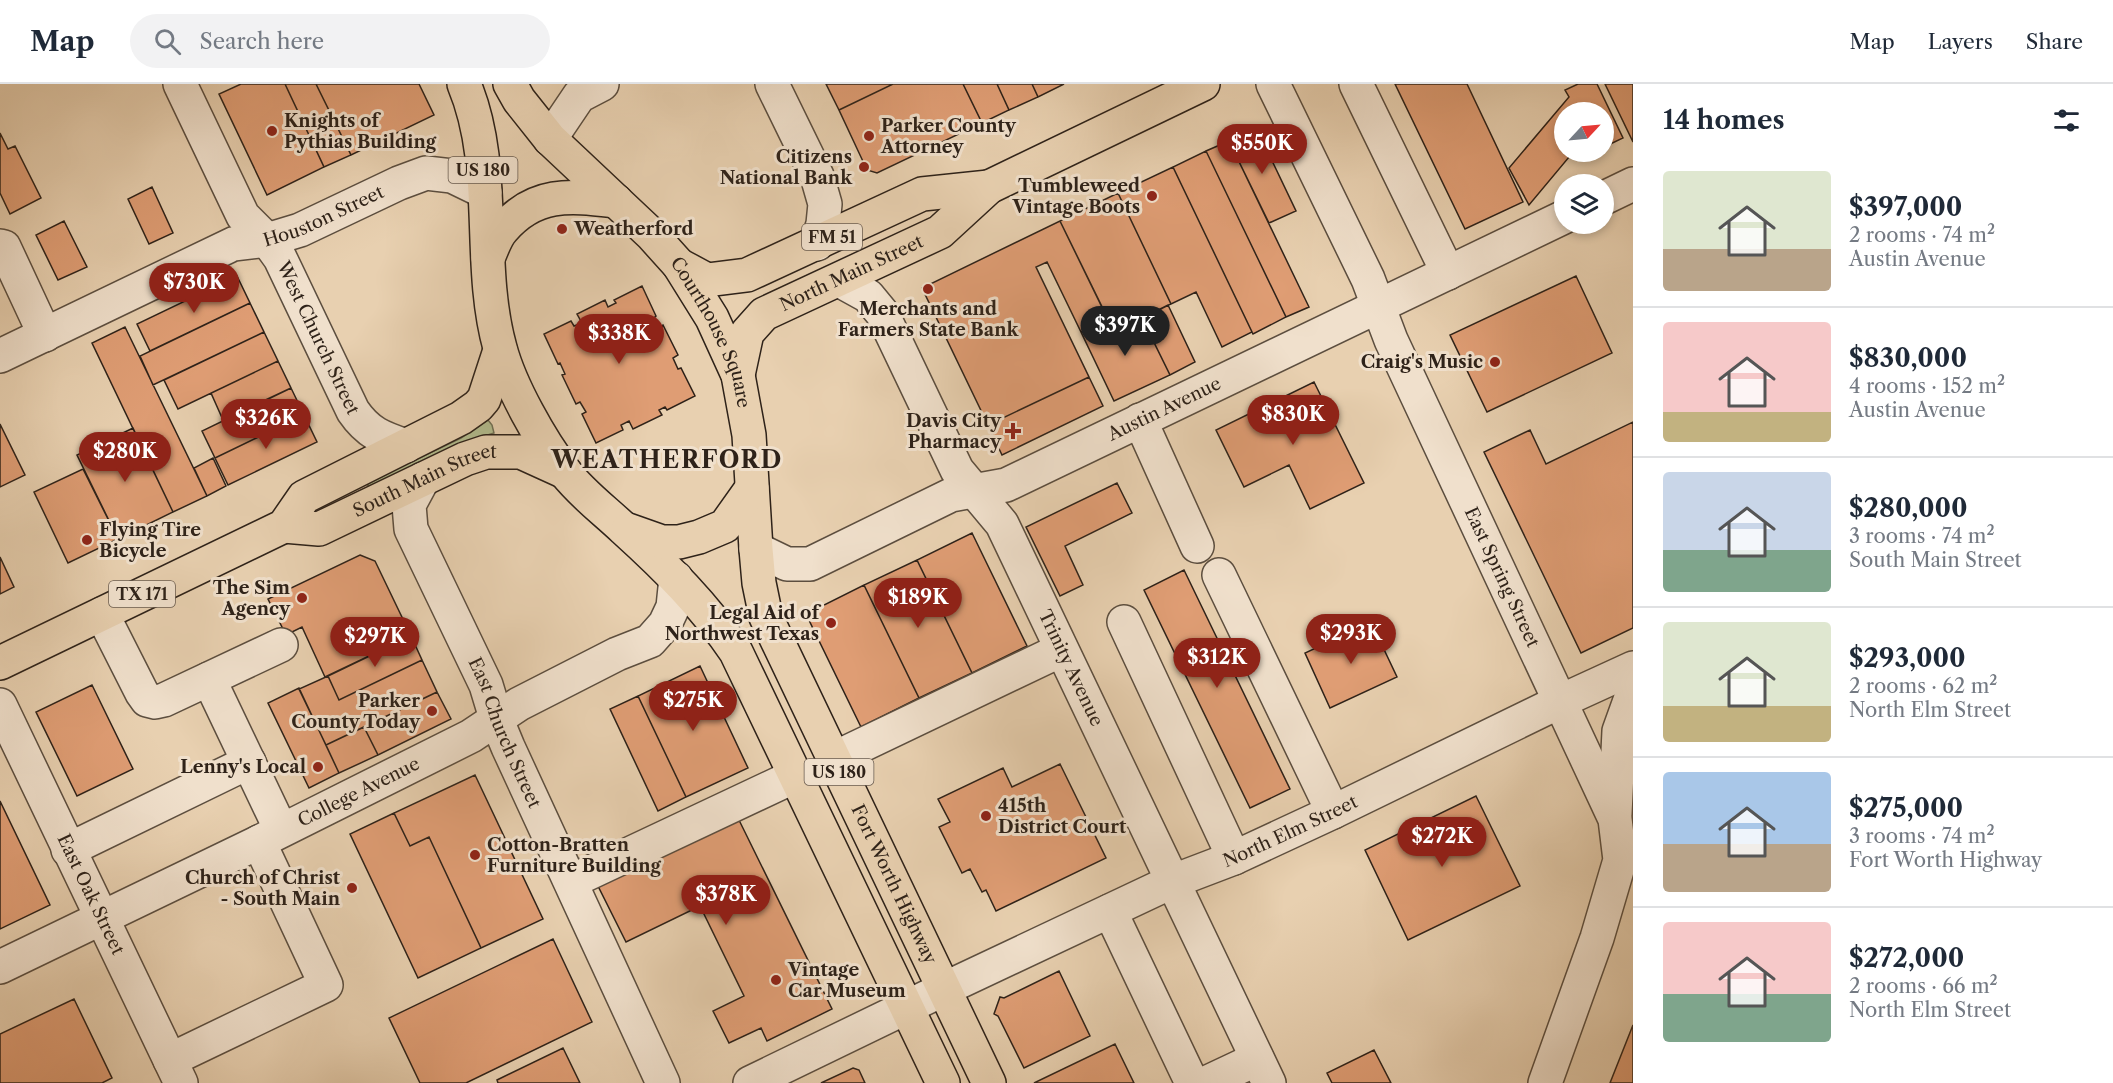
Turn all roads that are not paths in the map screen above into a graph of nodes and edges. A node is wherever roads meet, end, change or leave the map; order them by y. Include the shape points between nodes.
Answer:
1 (180, 84) edge
2 (464, 84) edge
3 (510, 84) edge
4 (602, 84) edge
5 (772, 84) edge
6 (1203, 84) edge
7 (1273, 84) edge
8 (1356, 84) edge
9 (550, 139) junction
10 (1633, 184) edge
11 (989, 187) junction
12 (485, 192) junction
13 (1614, 193) edge
14 (616, 201) junction
15 (1554, 222) edge
16 (267, 240) junction
17 (817, 244) junction
18 (0, 246) edge
19 (488, 258) junction
20 (679, 265) junction
21 (1448, 273) junction
22 (839, 280) junction
23 (1379, 307) junction
24 (45, 335) junction
25 (500, 350) junction
26 (0, 356) edge
27 (738, 375) junction
28 (1140, 420) junction
29 (406, 446) junction
30 (565, 472) junction
31 (423, 479) junction
32 (752, 488) junction
33 (974, 490) junction
34 (284, 526) junction
35 (623, 528) junction
36 (1197, 546) dead end
37 (756, 549) junction
38 (1219, 575) dead end
39 (676, 579) junction
40 (102, 614) junction
41 (1124, 622) dead end
42 (281, 645) dead end
43 (1061, 650) junction
44 (0, 663) edge
45 (1633, 668) edge
46 (209, 679) junction
47 (1633, 692) edge
48 (1561, 701) junction
49 (0, 705) edge
50 (496, 718) junction
51 (833, 759) junction
52 (249, 762) junction
53 (795, 776) junction
54 (1333, 812) junction
55 (1615, 819) junction
56 (270, 836) junction
57 (68, 850) junction
58 (1234, 858) junction
59 (572, 881) junction
60 (1172, 882) junction
61 (1110, 911) junction
62 (101, 919) junction
63 (0, 967) edge
64 (944, 989) junction
65 (907, 1007) junction
66 (175, 1071) edge
67 (1263, 1071) edge
68 (663, 1083) edge
69 (750, 1083) edge
70 (943, 1083) edge
71 (989, 1083) edge
72 (1192, 1083) edge
73 (1206, 1083) edge
74 (1545, 1083) edge

1 - 16 street, West Church Street via 243,216
2 - 12 main road, US 180 via 480,135
3 - 9 main road, US 180
4 - 9 street via 579,96
5 - 17 street via 817,176 825,204
6 - 11 main road, North Main Street / FM 51
7 - 23 street, East Spring Street
8 - 21 street
9 - 14 main road, US 180
10 - 13 street
11 - 17 main road, North Main Street / FM 51 via 922,194
11 - 22 main road, North Main Street / FM 51 via 940,232
12 - 16 street, Houston Street via 452,176 426,173 300,230
12 - 19 main road, US 180
14 - 19 main road via 549,198 523,211 501,230
14 - 20 main road, Courthouse Square / US 180
15 - 21 street, Austin Avenue
16 - 24 street, Houston Street via 233,244
16 - 29 street, West Church Street via 280,258 362,425
17 - 20 main road, North Main Street / FM 51 via 747,275 707,280
18 - 24 street via 4,247
19 - 25 main road, US 180
20 - 27 main road, Courthouse Square / US 180 via 712,318
21 - 23 street, Austin Avenue
22 - 27 main road, North Main Street / FM 51 via 764,314 747,333
22 - 33 street, Trinity Avenue via 868,296 882,313 957,470
23 - 28 street, Austin Avenue
23 - 48 street, East Spring Street
24 - 26 street, Houston Street
25 - 29 main road, South Main Street / TX 171 via 484,399 478,406
25 - 30 main road, US 180 via 525,409
27 - 32 main road, Courthouse Square / US 180 via 749,435
28 - 33 street, Austin Avenue via 1006,485
28 - 36 street
29 - 34 main road, South Main Street / TX 171 via 304,497
30 - 31 main road, South Main Street via 521,452 501,451 465,459
30 - 35 main road, US 180
31 - 34 main road, South Main Street via 319,529
31 - 50 street, East Church Street via 409,505 411,529 486,685
32 - 35 main road via 725,526 699,537 662,542
32 - 37 main road, US 180
33 - 37 street, Austin Avenue via 951,495 810,564 787,564
33 - 43 street, Trinity Avenue via 1002,524
34 - 40 main road, South Main Street / TX 171
35 - 39 main road, US 180
37 - 51 main road, Fort Worth Highway / US 180 via 766,617
38 - 54 street
39 - 50 street, College Avenue via 673,607 650,641 568,678
39 - 53 main road, US 180 via 706,610 736,652
40 - 44 main road, South Main Street / TX 171
40 - 46 street via 147,700 164,700
41 - 58 street
42 - 46 street
43 - 51 street
43 - 60 street, Trinity Avenue
45 - 48 street, North Elm Street
46 - 52 street
47 - 55 street via 1619,731
48 - 54 street, North Elm Street
48 - 55 street, East Spring Street
49 - 57 street, East Oak Street
50 - 56 street, College Avenue via 471,736
50 - 59 street, East Church Street
51 - 64 main road, Fort Worth Highway / US 180
52 - 56 street
52 - 57 street
53 - 59 street
53 - 65 main road, US 180
54 - 58 street, North Elm Street
55 - 74 street, East Spring Street via 1620,860 1597,938
56 - 62 street, College Avenue
56 - 66 street via 326,985
57 - 62 street, East Oak Street
58 - 60 street, North Elm Street
59 - 68 street, East Church Street
60 - 61 street, North Elm Street
60 - 67 street, Trinity Avenue
61 - 64 street, North Elm Street
61 - 72 street
62 - 63 street, College Avenue
62 - 66 street, East Oak Street
64 - 65 street, North Elm Street
64 - 71 main road, Fort Worth Highway / US 180
65 - 69 street, North Elm Street
65 - 70 main road, US 180
67 - 73 street

